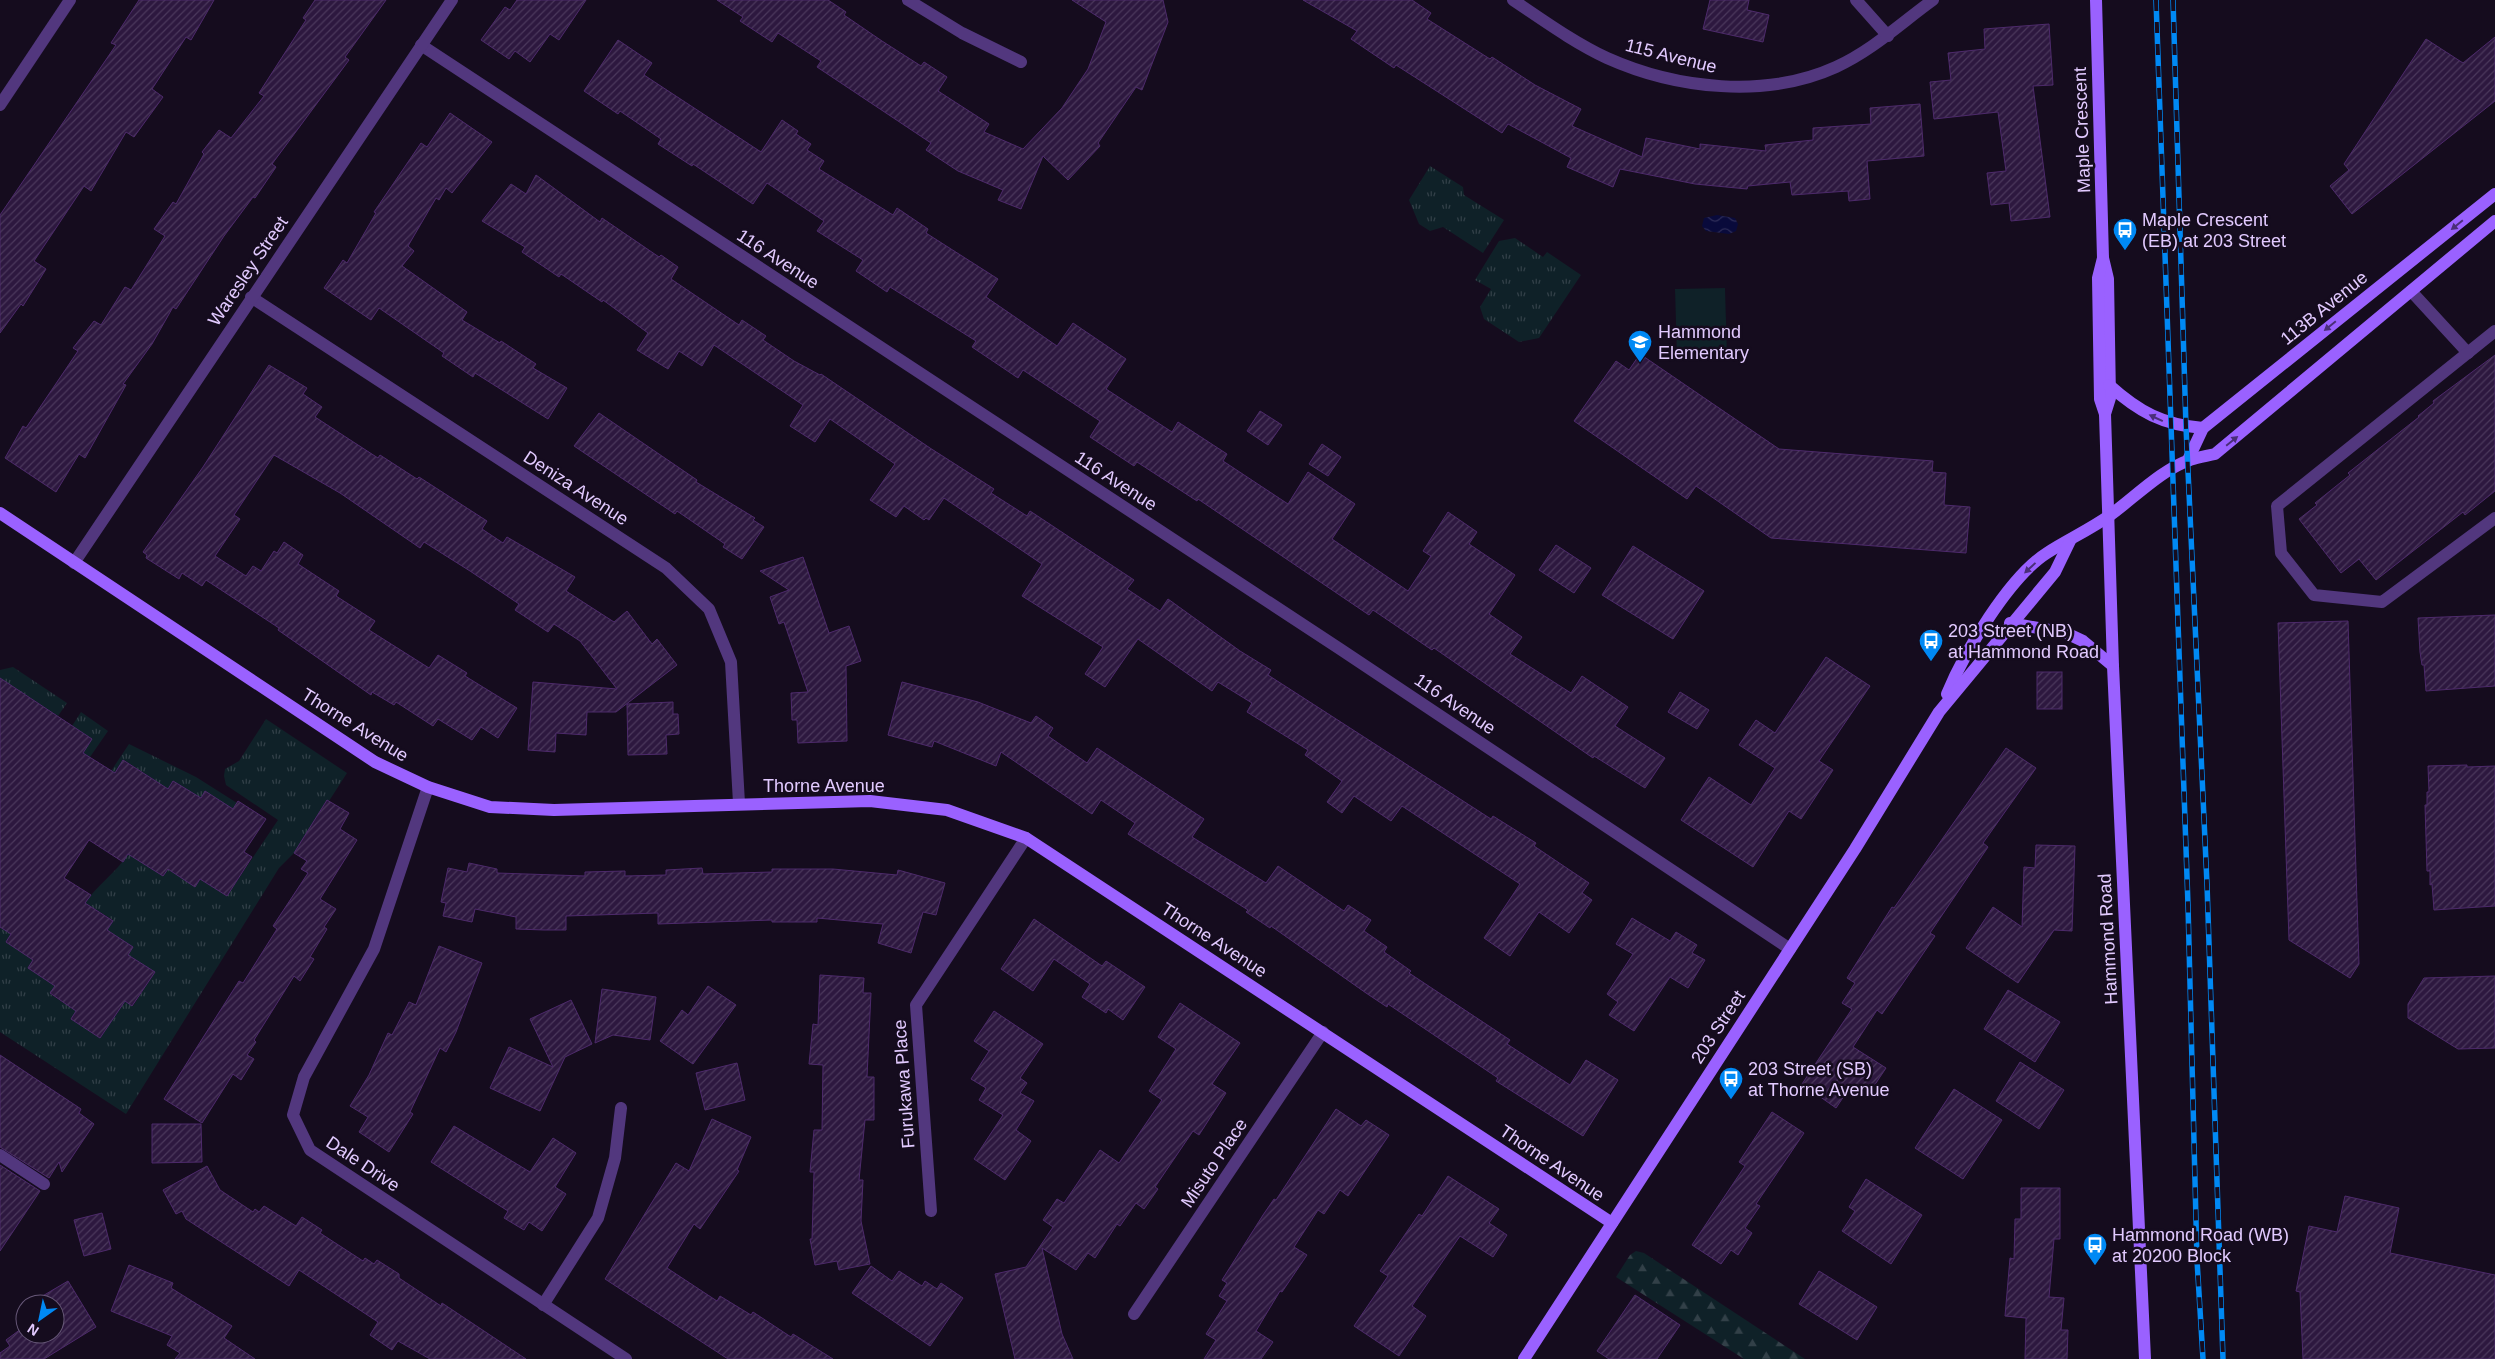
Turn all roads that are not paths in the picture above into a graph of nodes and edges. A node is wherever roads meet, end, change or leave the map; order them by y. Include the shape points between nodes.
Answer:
1 (70, 0) edge
2 (452, 0) edge
3 (908, 0) edge
4 (1513, 0) edge
5 (1856, 0) edge
6 (1933, 0) edge
7 (2096, 0) edge
8 (1888, 36) junction
9 (421, 46) junction
10 (1021, 62) dead end
11 (0, 105) edge
12 (2495, 194) edge
13 (2495, 221) edge
14 (2103, 258) junction
15 (2411, 291) junction
16 (251, 297) junction
17 (2495, 331) edge
18 (2468, 353) junction
19 (2109, 385) junction
20 (2104, 414) junction
21 (2203, 428) junction
22 (2188, 460) junction
23 (0, 513) edge
24 (2108, 516) junction
25 (2495, 518) edge
26 (2070, 541) junction
27 (74, 563) junction
28 (2010, 623) junction
29 (2113, 666) junction
30 (1939, 712) junction
31 (428, 787) junction
32 (740, 803) junction
33 (1026, 838) junction
34 (1790, 948) junction
35 (1323, 1032) junction
36 (621, 1108) dead end
37 (0, 1155) edge
38 (44, 1184) dead end
39 (931, 1211) dead end
40 (1612, 1223) junction
41 (543, 1305) junction
42 (1134, 1314) dead end
43 (626, 1359) edge
44 (1524, 1359) edge
45 (2146, 1359) edge

1 - 11 street
2 - 9 street, Waresley Street
3 - 10 street via 962,34
4 - 8 street, 115 Avenue via 1608,58 1703,85 1760,86 1810,76 1843,63
5 - 8 street
6 - 8 street, 115 Avenue
7 - 14 street, Maple Crescent
9 - 16 street, Waresley Street
9 - 34 street, 116 Avenue via 1349,654
12 -> 21 street, 113B Avenue
13 - 15 street
14 - 19 street, Maple Crescent via 2108,279
14 - 20 street, Maple Crescent via 2098,278 2100,399
15 - 18 street
22 -> 15 street via 2216,454
16 - 27 street, Waresley Street
16 - 32 street, Deniza Avenue via 666,568 709,609 731,662
17 - 18 street
18 - 25 street via 2277,506 2282,553 2314,595 2382,602
19 - 20 street, Maple Crescent via 2110,398
21 -> 19 street via 2172,425 2154,418
20 - 24 street, Maple Crescent
21 - 22 street, 113B Avenue
22 - 24 street
23 - 27 street, Thorne Avenue
24 - 26 street, 203 Street
24 - 29 street, Hammond Road
26 - 28 street, 203 Street via 2055,572
26 -> 30 street, 203 Street via 2046,553 2022,575 1988,618 1961,661
27 - 31 street, Thorne Avenue via 374,762
28 - 29 street via 2066,633 2084,641
28 - 30 street, 203 Street
29 - 45 street, Hammond Road
30 - 34 street, 203 Street via 1856,849
31 - 32 street, Thorne Avenue via 490,807 554,810
31 - 41 street, Dale Drive via 374,949 304,1077 293,1115 310,1150
32 - 33 street, Thorne Avenue via 880,802 947,810
33 - 35 street, Thorne Avenue
33 - 39 street, Furukawa Place via 916,1005
34 - 40 street, 203 Street
35 - 40 street, Thorne Avenue
35 - 42 street, Misuto Place
36 - 41 street via 615,1158 598,1218
37 - 38 street
40 - 44 street, 203 Street
41 - 43 street, Dale Drive

